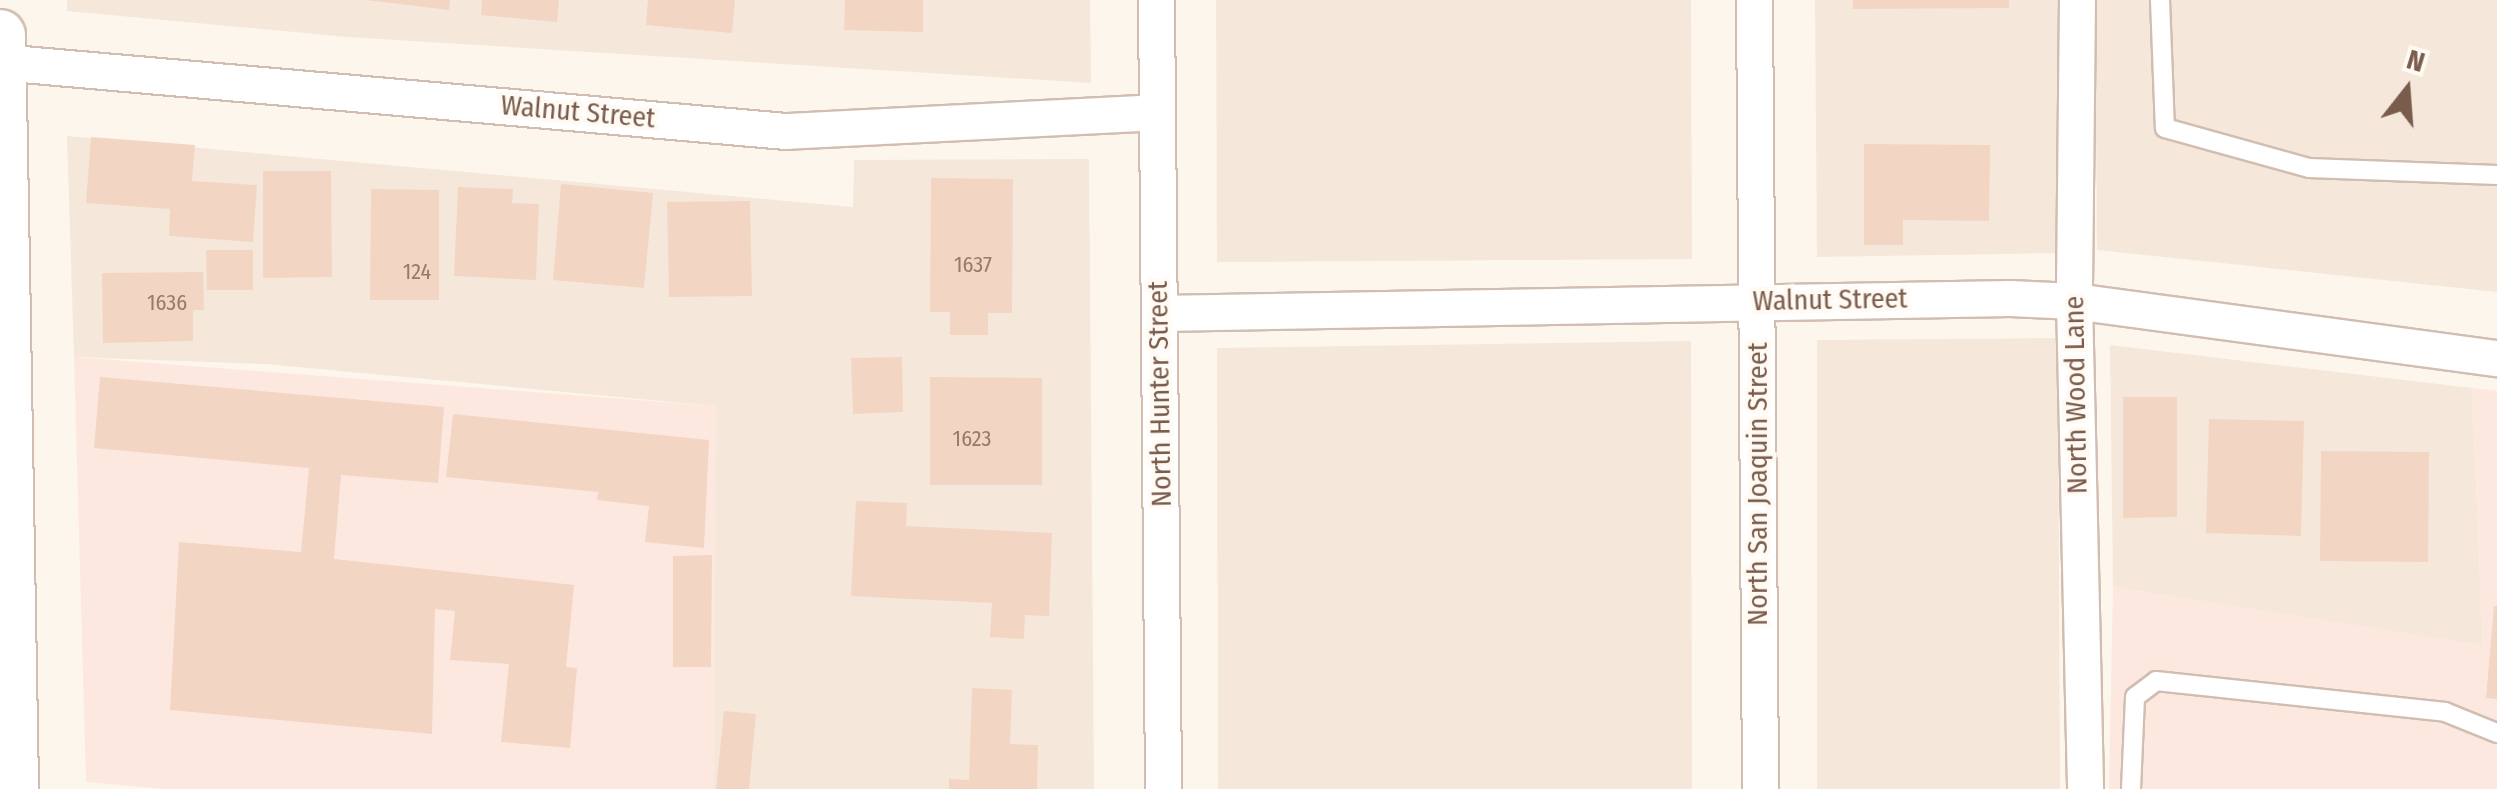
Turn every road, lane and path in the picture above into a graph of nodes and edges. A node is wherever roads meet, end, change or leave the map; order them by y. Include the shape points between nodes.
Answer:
1 (1156, 0) edge
2 (1754, 0) edge
3 (2076, 0) edge
4 (2160, 0) edge
5 (0, 35) edge
6 (0, 62) edge
7 (1156, 112) junction
8 (2497, 175) edge
9 (1757, 301) junction
10 (2074, 301) junction
11 (1159, 313) junction
12 (2, 343) edge
13 (2497, 358) edge
14 (5, 622) edge
15 (2497, 732) edge
16 (13, 789) edge
17 (1163, 789) edge
18 (1760, 789) edge
19 (2085, 789) edge
20 (2131, 789) edge

1 - 7 street, North Hunter Street
2 - 9 street, North San Joaquin Street
3 - 10 street, North Wood Lane
4 - 8 lane via 2165,128 2309,168
5 - 6 main road
6 - 7 street, Walnut Street via 786,131
6 - 12 main road
7 - 11 street, North Hunter Street
9 - 10 street, Walnut Street
9 - 11 street, Walnut Street
9 - 18 street, North San Joaquin Street
10 - 13 street, Walnut Street
10 - 19 street, North Wood Lane
11 - 17 street, North Hunter Street
12 - 14 main road
14 - 16 main road
15 - 20 lane via 2445,712 2156,681 2135,697

